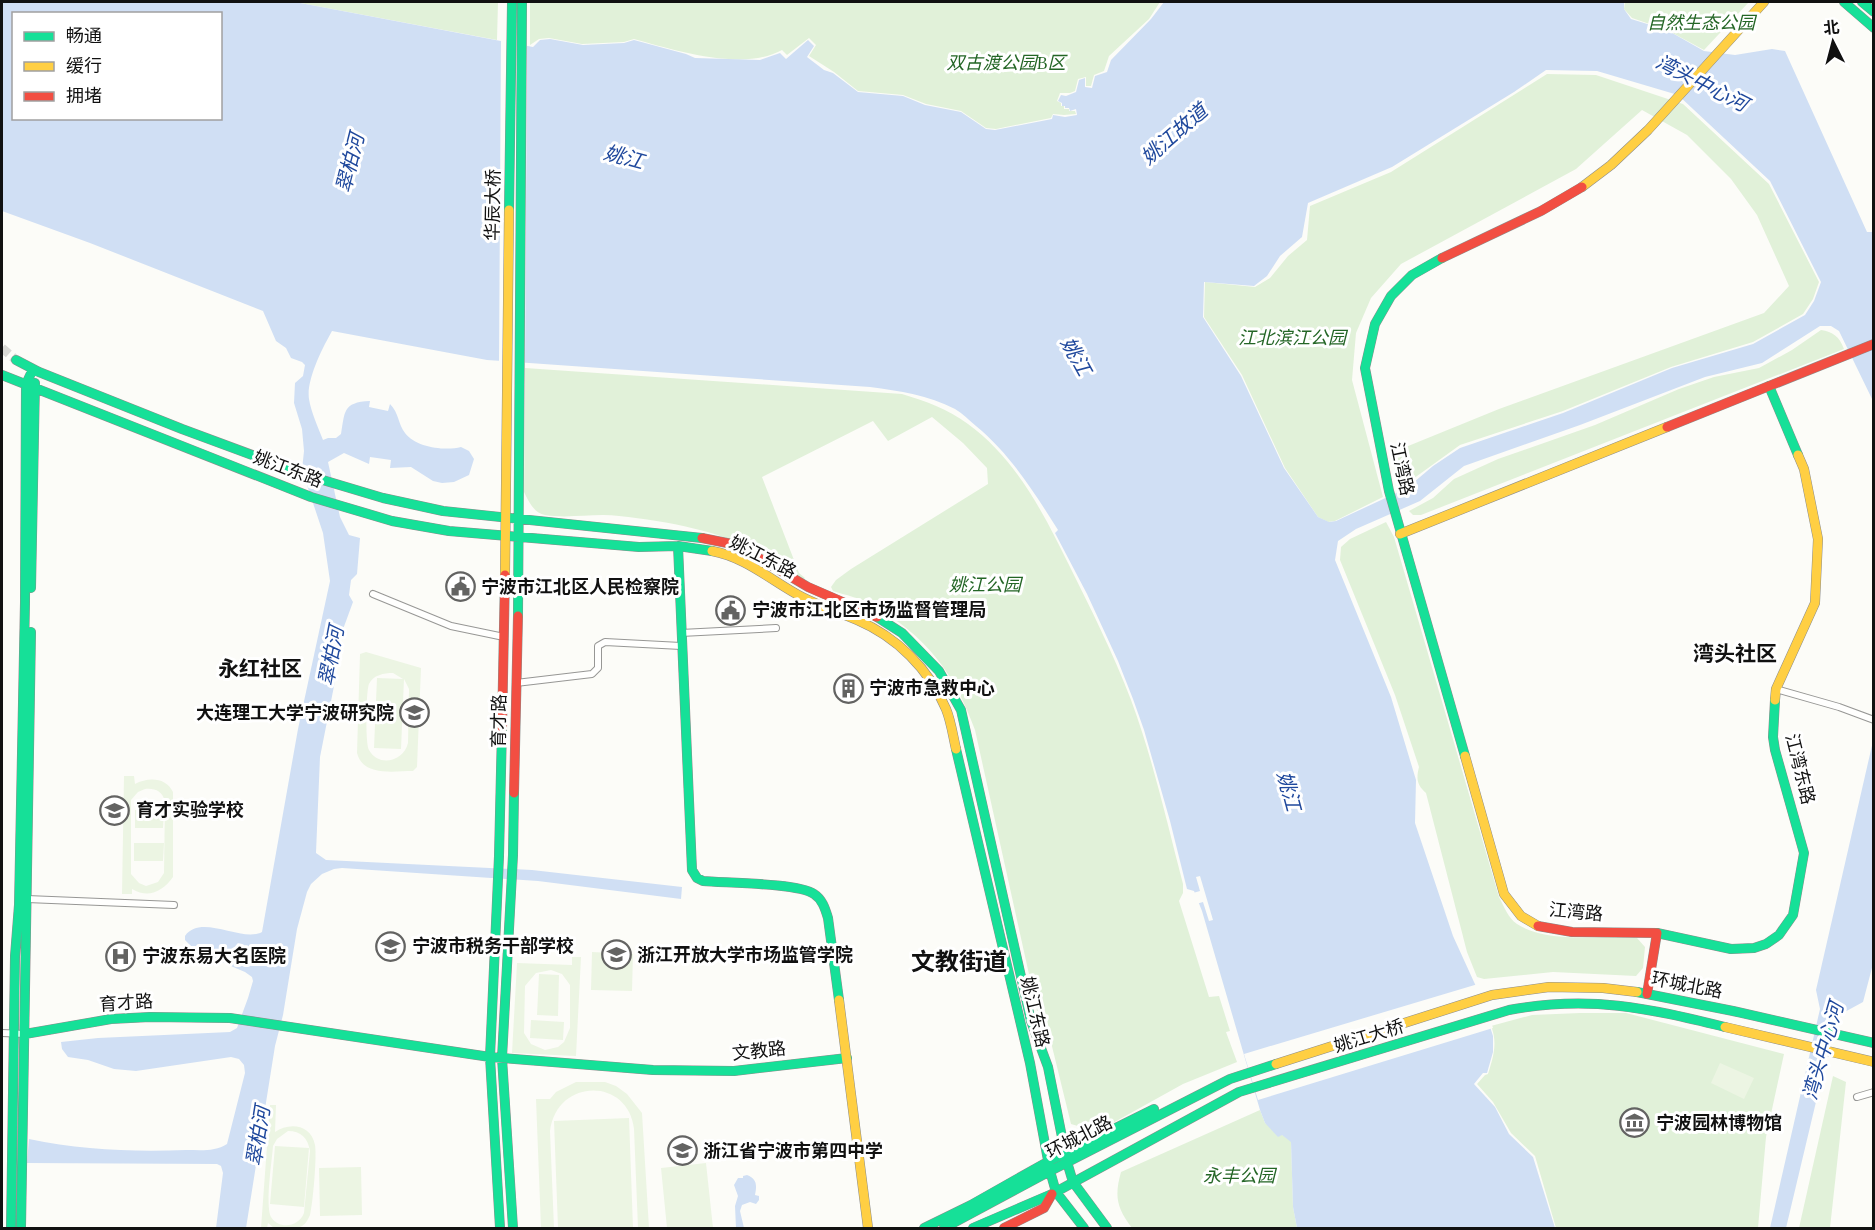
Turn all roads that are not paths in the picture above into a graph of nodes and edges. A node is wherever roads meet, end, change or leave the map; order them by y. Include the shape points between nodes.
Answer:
1 (512, 2) edge
2 (522, 2) edge
3 (1764, 2) edge
4 (1844, 2) edge
5 (1862, 2) edge
6 (1874, 12) edge
7 (1874, 28) edge
8 (1874, 344) edge
9 (16, 360) tunnel mouth
10 (36, 371) junction
11 (2, 375) edge
12 (508, 384) joint
13 (30, 385) junction
14 (518, 385) joint
15 (1769, 386) junction
16 (506, 519) junction
17 (519, 520) junction
18 (1400, 534) junction
19 (506, 536) junction
20 (519, 538) junction
21 (678, 546) junction
22 (373, 594) dead end
23 (776, 628) dead end
24 (681, 633) junction
25 (504, 637) junction
26 (681, 646) junction
27 (516, 682) junction
28 (1776, 689) junction
29 (1870, 719) edge
30 (27, 899) junction
31 (174, 905) dead end
32 (1657, 933) junction
33 (1647, 994) junction
34 (1492, 995) joint
35 (1509, 1010) joint
36 (2, 1033) edge
37 (14, 1034) junction
38 (25, 1034) junction
39 (1874, 1043) edge
40 (489, 1057) junction
41 (502, 1058) junction
42 (847, 1058) junction
43 (1874, 1062) edge
44 (1230, 1078) joint
45 (1239, 1092) joint
46 (1874, 1092) edge
47 (1857, 1097) dead end
48 (1067, 1157) junction
49 (1049, 1166) junction
50 (1073, 1182) junction
51 (1054, 1193) junction
52 (11, 1228) edge
53 (21, 1228) edge
54 (500, 1228) edge
55 (513, 1228) edge
56 (868, 1228) edge
57 (924, 1228) edge
58 (944, 1228) edge
59 (974, 1228) edge
60 (1004, 1228) edge
61 (1084, 1228) edge
62 (1107, 1228) edge

1 - 12 main road, 华辰大桥
2 - 14 main road, 华辰大桥
3 - 18 main road, 江湾路 via 1663,114 1607,169 1540,211 1429,265 1400,284 1383,307 1370,335 1365,368
4 - 7 main road
5 - 6 main road
8 - 15 main road
9 - 10 main road, 姚江东路
10 - 13 main road
10 - 16 main road, 姚江东路 via 306,475 442,511
11 - 13 main road, 姚江东路
12 - 16 main road, 育才路
13 - 19 main road, 姚江东路 via 311,496 392,521
13 - 30 main road
13 - 37 main road
14 - 17 main road, 育才路
15 - 18 main road
15 - 28 main road, 江湾东路 via 1804,469 1818,539 1815,603
16 - 17 main road, 姚江东路
16 - 19 main road, 育才路
17 - 20 main road, 育才路
17 - 48 main road, 姚江东路 via 659,533 737,545 808,587 880,619 902,633 939,671 962,710 1030,1021 1048,1067
18 - 32 main road, 江湾路 via 1504,894 1528,921 1556,931
19 - 20 main road, 姚江东路
19 - 25 main road, 育才路
20 - 21 main road, 姚江东路
20 - 27 main road, 育才路
21 - 24 main road
21 - 49 main road, 姚江东路 via 722,553 802,597 878,630 911,655 935,686 947,711 963,772 1030,1063
22 - 25 street via 451,626
23 - 24 street
24 - 26 main road
25 - 40 main road, 育才路
26 - 27 street via 605,642 598,646 598,668 592,675
26 - 42 main road via 692,870 703,881 802,888 822,900 829,924
27 - 41 main road, 育才路 via 512,891
28 - 29 street
28 - 32 main road, 江湾东路 via 1773,737 1804,853 1793,915 1779,935 1754,948 1731,949
30 - 31 street
30 - 38 main road
32 - 33 main road
33 - 34 main road, 环城北路 via 1542,986
33 - 39 main road, 环城北路
34 - 44 main road, 姚江大桥
35 - 43 main road, 环城北路 via 1541,1003 1596,1001 1640,1007
35 - 45 main road, 姚江大桥
36 - 37 street
37 - 38 street
37 - 52 main road
38 - 40 main road, 育才路 via 111,1019 230,1018
38 - 53 main road
40 - 41 main road
40 - 54 main road, 育才路
41 - 42 main road, 文教路 via 653,1070 734,1071
41 - 55 main road, 育才路
42 - 56 main road
44 - 48 main road, 环城北路
45 - 50 main road, 环城北路
46 - 47 street
48 - 49 main road, 环城北路
48 - 50 main road, 姚江东路
49 - 51 main road, 姚江东路
49 - 57 main road
49 - 58 main road, 环城北路
50 - 51 main road, 环城北路
50 - 62 main road
51 - 59 main road, 环城北路
51 - 60 main road via 1044,1208
51 - 61 main road

